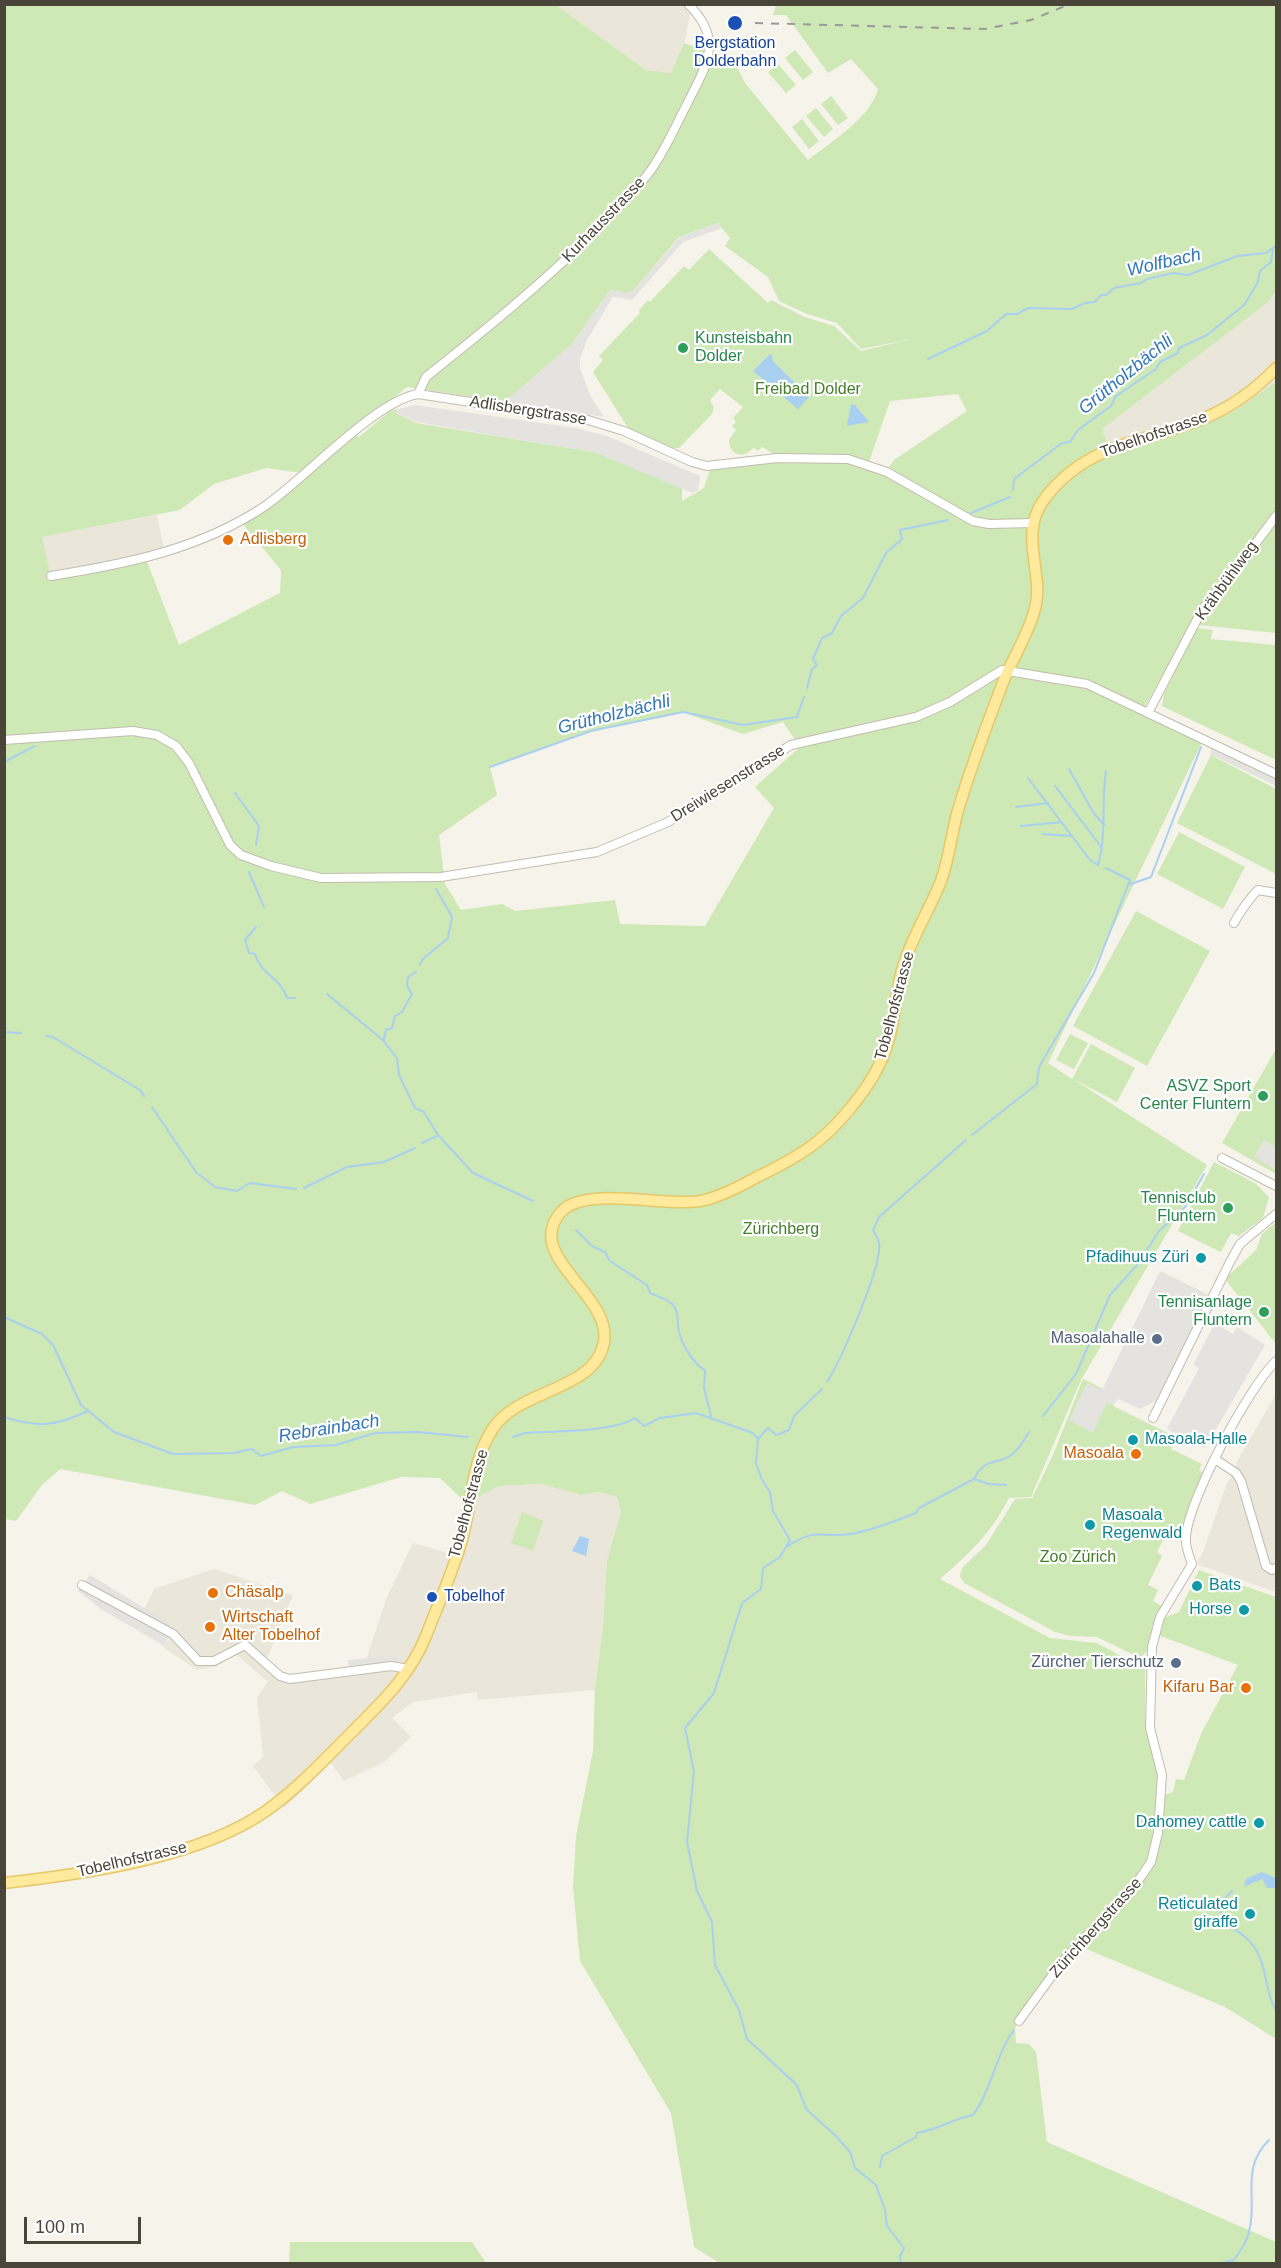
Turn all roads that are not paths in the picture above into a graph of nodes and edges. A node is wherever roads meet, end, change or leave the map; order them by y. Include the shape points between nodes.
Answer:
1 (688, 4) edge
2 (1276, 368) edge
3 (418, 394) junction
4 (1276, 516) edge
5 (1033, 523) junction
6 (51, 576) dead end
7 (1008, 670) junction
8 (1148, 713) junction
9 (4, 740) edge
10 (1276, 774) edge
11 (1276, 892) edge
12 (1234, 923) dead end
13 (1222, 1158) dead end
14 (1276, 1186) edge
15 (1276, 1214) edge
16 (1274, 1364) edge
17 (1276, 1375) edge
18 (1153, 1418) dead end
19 (1215, 1459) junction
20 (1276, 1568) edge
21 (82, 1585) dead end
22 (409, 1669) junction
23 (4, 1883) edge
24 (1019, 2021) dead end

1 - 3 street, Kurhausstrasse via 708,30 708,58 651,171 539,285 426,377
2 - 5 main road, Tobelhofstrasse via 1246,395 1214,414 1112,447 1079,465 1048,496
3 - 5 street, Adlisbergstrasse via 588,420 707,466 777,458 848,459 887,472 973,521
3 - 6 street, Adlisbergstrasse via 388,404 288,489 223,531 187,546
4 - 8 street, Krähbühlweg via 1203,608
5 - 7 main road, Tobelhofstrasse via 1036,605
7 - 8 street via 1087,684
7 - 9 street, Dreiwiesenstrasse via 995,672 950,702 916,717 791,745 668,822 597,852 441,877 321,878 241,855 230,844 189,763 176,746 157,735 134,731
7 - 22 main road, Tobelhofstrasse via 958,811 939,886 903,966 889,1042 850,1108 806,1153 710,1199 664,1203 596,1198 572,1204 558,1216 552,1233 555,1251 564,1269 600,1313 604,1330 602,1349 588,1370 517,1405 490,1434 478,1462 459,1548 426,1636
8 - 10 street
11 - 12 street via 1258,890 1251,895
13 - 14 street
15 - 18 street via 1240,1244
16 - 17 street
16 - 19 street, Zürichbergstrasse via 1248,1398
19 - 20 street via 1241,1481 1266,1566
19 - 24 street, Zürichbergstrasse via 1187,1531 1186,1547 1192,1564 1154,1634 1150,1728 1162,1775 1158,1833 1151,1862 1136,1884 1062,1962
21 - 22 street via 173,1634 198,1661 214,1661 245,1645 280,1676 290,1679 391,1665
22 - 23 main road, Tobelhofstrasse via 380,1705 302,1782 236,1829 162,1855

